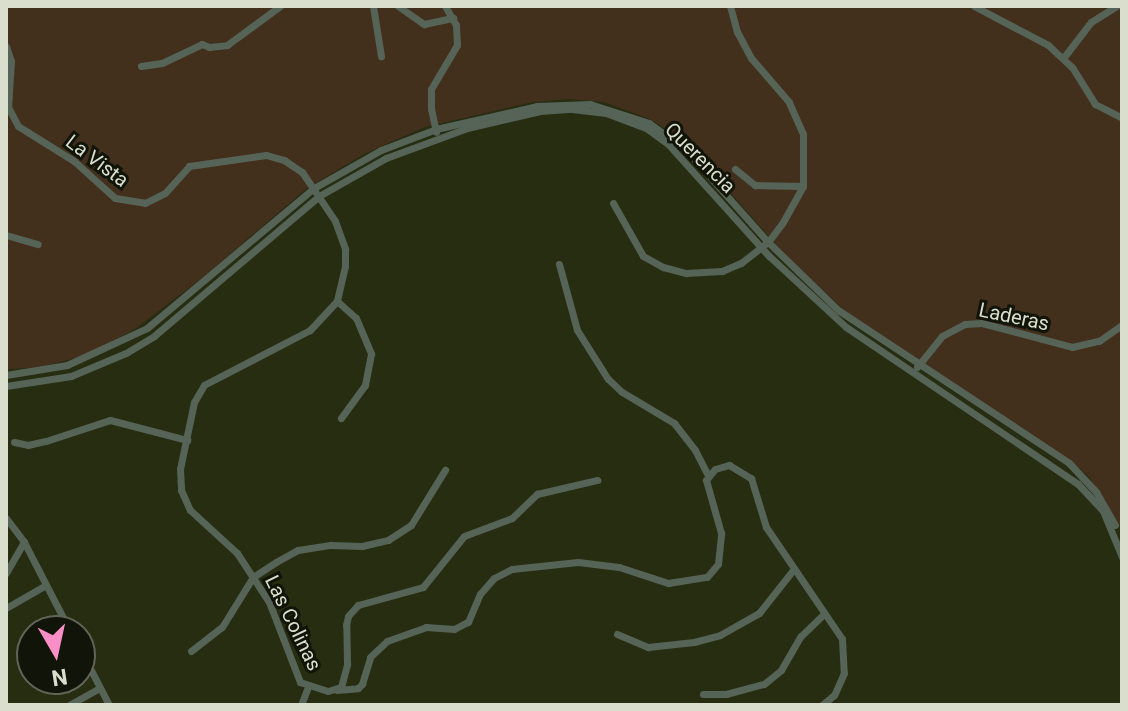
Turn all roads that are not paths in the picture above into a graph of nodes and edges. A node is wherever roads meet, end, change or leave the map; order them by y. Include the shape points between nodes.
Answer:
1 (280, 6) edge
2 (373, 6) edge
3 (398, 6) edge
4 (445, 6) edge
5 (730, 6) edge
6 (974, 6) edge
7 (994, 6) edge
8 (1117, 6) edge
9 (987, 14) junction
10 (453, 18) junction
11 (6, 46) edge
12 (381, 56) dead end
13 (1064, 57) junction
14 (141, 66) dead end
15 (1122, 118) edge
16 (437, 133) junction
17 (363, 159) junction
18 (735, 169) dead end
19 (803, 186) junction
20 (314, 188) junction
21 (319, 196) junction
22 (613, 203) dead end
23 (6, 235) edge
24 (38, 244) dead end
25 (765, 245) junction
26 (559, 264) dead end
27 (211, 282) junction
28 (337, 301) junction
29 (1122, 325) edge
30 (919, 364) junction
31 (913, 372) junction
32 (6, 375) edge
33 (6, 386) edge
34 (341, 418) dead end
35 (187, 440) junction
36 (14, 442) dead end
37 (445, 470) dead end
38 (708, 475) junction
39 (597, 480) dead end
40 (6, 518) edge
41 (1110, 519) junction
42 (1122, 541) edge
43 (24, 542) junction
44 (1122, 557) edge
45 (793, 570) junction
46 (6, 573) edge
47 (253, 577) junction
48 (46, 585) junction
49 (6, 608) edge
50 (824, 614) junction
51 (62, 615) edge
52 (617, 634) dead end
53 (191, 651) dead end
54 (96, 680) edge
55 (308, 687) junction
56 (100, 688) junction
57 (337, 690) junction
58 (703, 694) dead end
59 (69, 705) edge
60 (109, 705) edge
61 (301, 705) edge
62 (822, 705) edge

1 - 14 street via 227,45 202,44 162,63
2 - 12 street
3 - 10 street via 424,24
4 - 10 street
5 - 19 street via 751,58 789,102 803,134
6 - 9 street
7 - 9 street
8 - 13 street via 1091,22
9 - 13 street
10 - 16 street via 457,45 431,89
11 - 20 street, La Vista via 11,61 8,107 18,126 74,161 115,198 145,203 165,193 189,166 243,156 284,160
13 - 15 street via 1095,104
16 - 17 street, Querencia
16 - 21 street, Querencia
16 - 25 street, Querencia via 540,111 585,110 626,120 654,133 680,155
17 - 20 street, Querencia
17 - 21 street via 325,185
18 - 19 street via 755,185
19 - 25 street
20 - 21 street
20 - 27 street, Querencia
21 - 27 street, Querencia
21 - 28 street via 345,249
22 - 25 street via 643,256 663,267 686,273 722,271
23 - 24 street
25 - 30 street, Querencia via 838,310
25 - 31 street, Querencia via 846,327
26 - 38 street via 577,330 608,379 674,423
27 - 32 street, Querencia via 155,323 100,353 67,365
27 - 33 street, Querencia via 154,336 105,364 50,381
28 - 34 street via 356,318 371,354 365,385
28 - 35 street, Las Colinas via 310,330 204,385 194,402
29 - 30 street, Laderas via 1099,341 1072,347 982,323 965,324 942,336
30 - 31 street, Laderas
30 - 41 street, Querencia via 1069,463 1084,476
31 - 41 street, Querencia via 1055,465
35 - 36 street via 110,420 46,441
35 - 47 street, Las Colinas via 180,469 185,501
37 - 47 street via 411,525 388,540 298,550
38 - 45 street via 729,465 746,473 766,527
38 - 57 street via 721,551 707,577 668,583 619,567 578,562 512,569 480,594 468,622 454,629 426,627 387,641 370,657 358,688
39 - 57 street, Las Colinas via 537,494 512,518 464,536 423,587 352,610 346,625 346,675
40 - 43 street
41 - 42 street, Querencia
41 - 44 street, Querencia
43 - 46 street
43 - 48 street
45 - 50 street
45 - 52 street via 759,613 720,635 648,647
47 - 53 street via 222,627
47 - 55 street, Las Colinas via 279,622 296,677
48 - 49 street
48 - 51 street
50 - 58 street via 764,684
50 - 62 street via 838,632 844,661 841,684
54 - 56 street
55 - 57 street, Las Colinas
55 - 61 street
56 - 59 street
56 - 60 street

